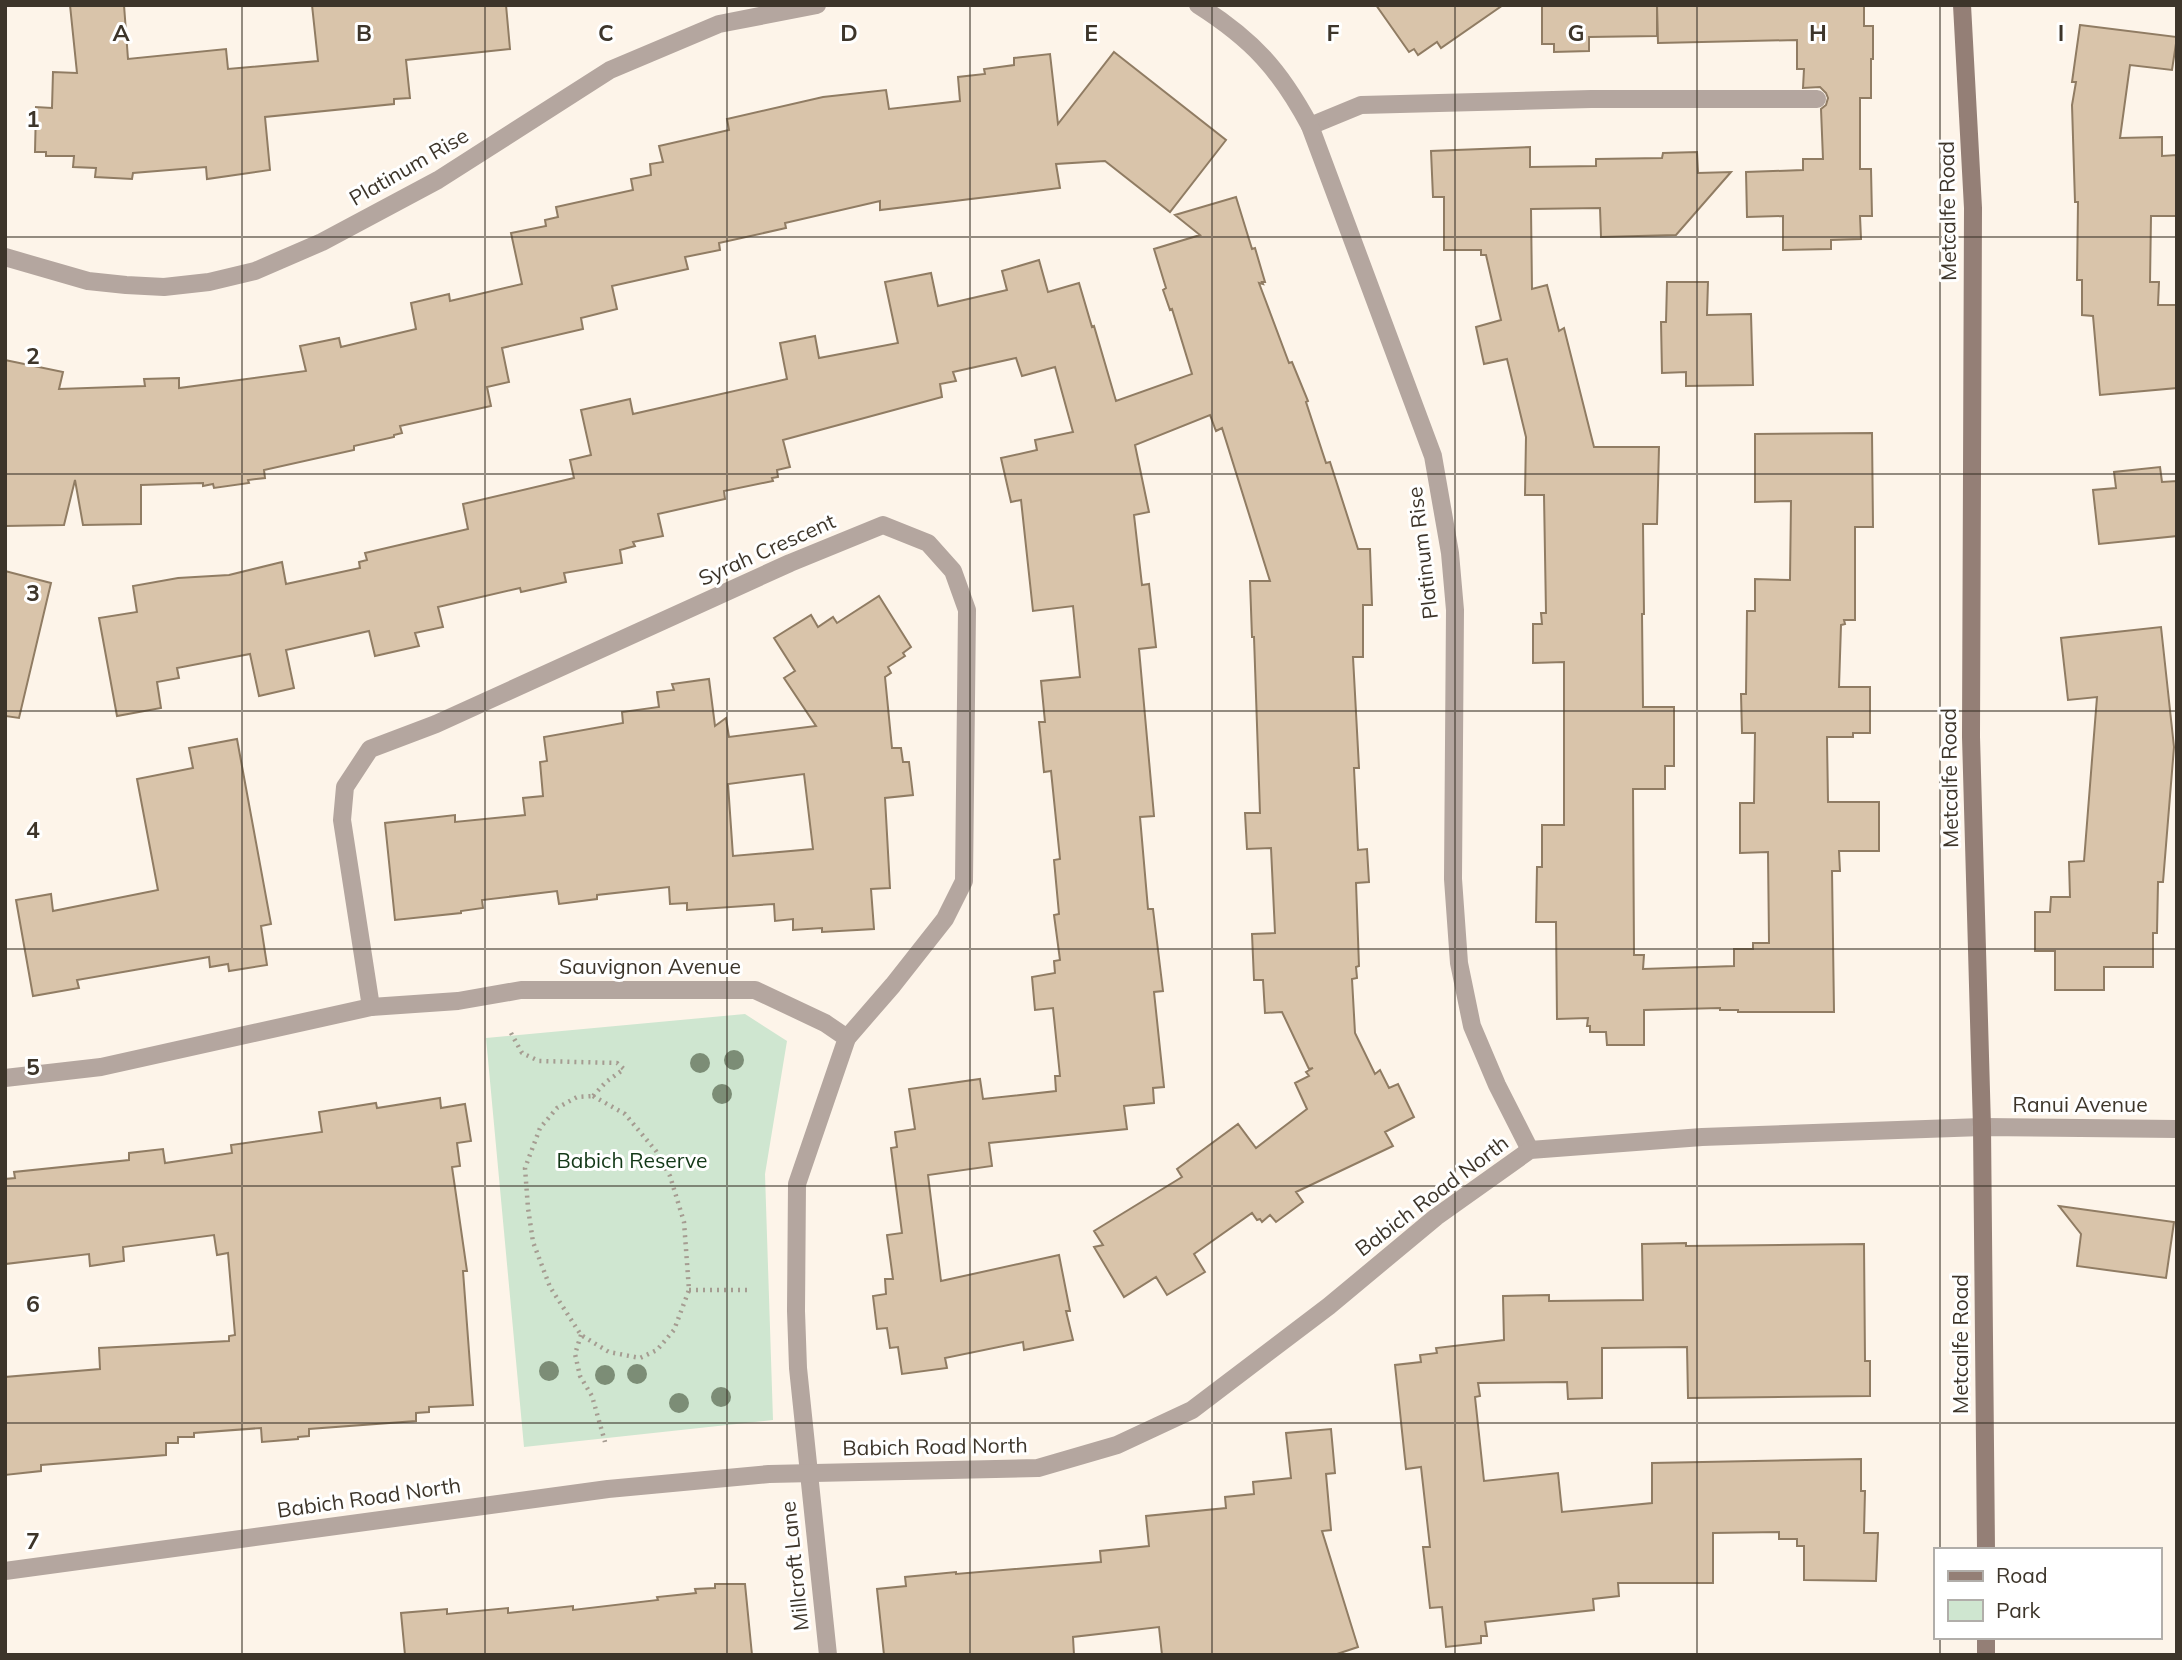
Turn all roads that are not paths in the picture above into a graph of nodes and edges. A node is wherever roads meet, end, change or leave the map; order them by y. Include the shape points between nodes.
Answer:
1 (817, 5) edge
2 (1198, 5) edge
3 (1962, 5) edge
4 (1817, 99) dead end
5 (1310, 126) junction
6 (5, 257) edge
7 (371, 1007) junction
8 (847, 1038) junction
9 (5, 1078) edge
10 (1982, 1127) junction
11 (2177, 1129) edge
12 (1530, 1150) junction
13 (808, 1472) junction
14 (1986, 1548) edge
15 (5, 1571) edge
16 (828, 1655) edge

1 - 6 street, Platinum Rise via 719,24 610,70 438,180 322,242 255,271 164,287 88,281
2 - 5 street, Platinum Rise via 1270,63
3 - 10 street, Metcalfe Road via 1973,208 1971,737
4 - 5 street via 1361,105
5 - 12 street, Platinum Rise via 1433,456 1455,610 1453,879 1459,963 1472,1026
7 - 8 street, Sauvignon Avenue via 458,1001 521,990 755,990
7 - 8 street, Syrah Crescent via 342,820 345,787 370,749 883,525 928,543 953,571 967,610 964,881 945,919
7 - 9 street, Sauvignon Avenue via 101,1067
8 - 13 street via 797,1184 798,1368
10 - 11 street, Ranui Avenue
10 - 12 street, Babich Road North via 1702,1137
10 - 14 street, Metcalfe Road
12 - 13 street, Babich Road North via 1436,1217 1329,1306 1192,1409 1117,1445 1038,1468
13 - 15 street, Babich Road North via 608,1489
13 - 16 street, Millcroft Lane

